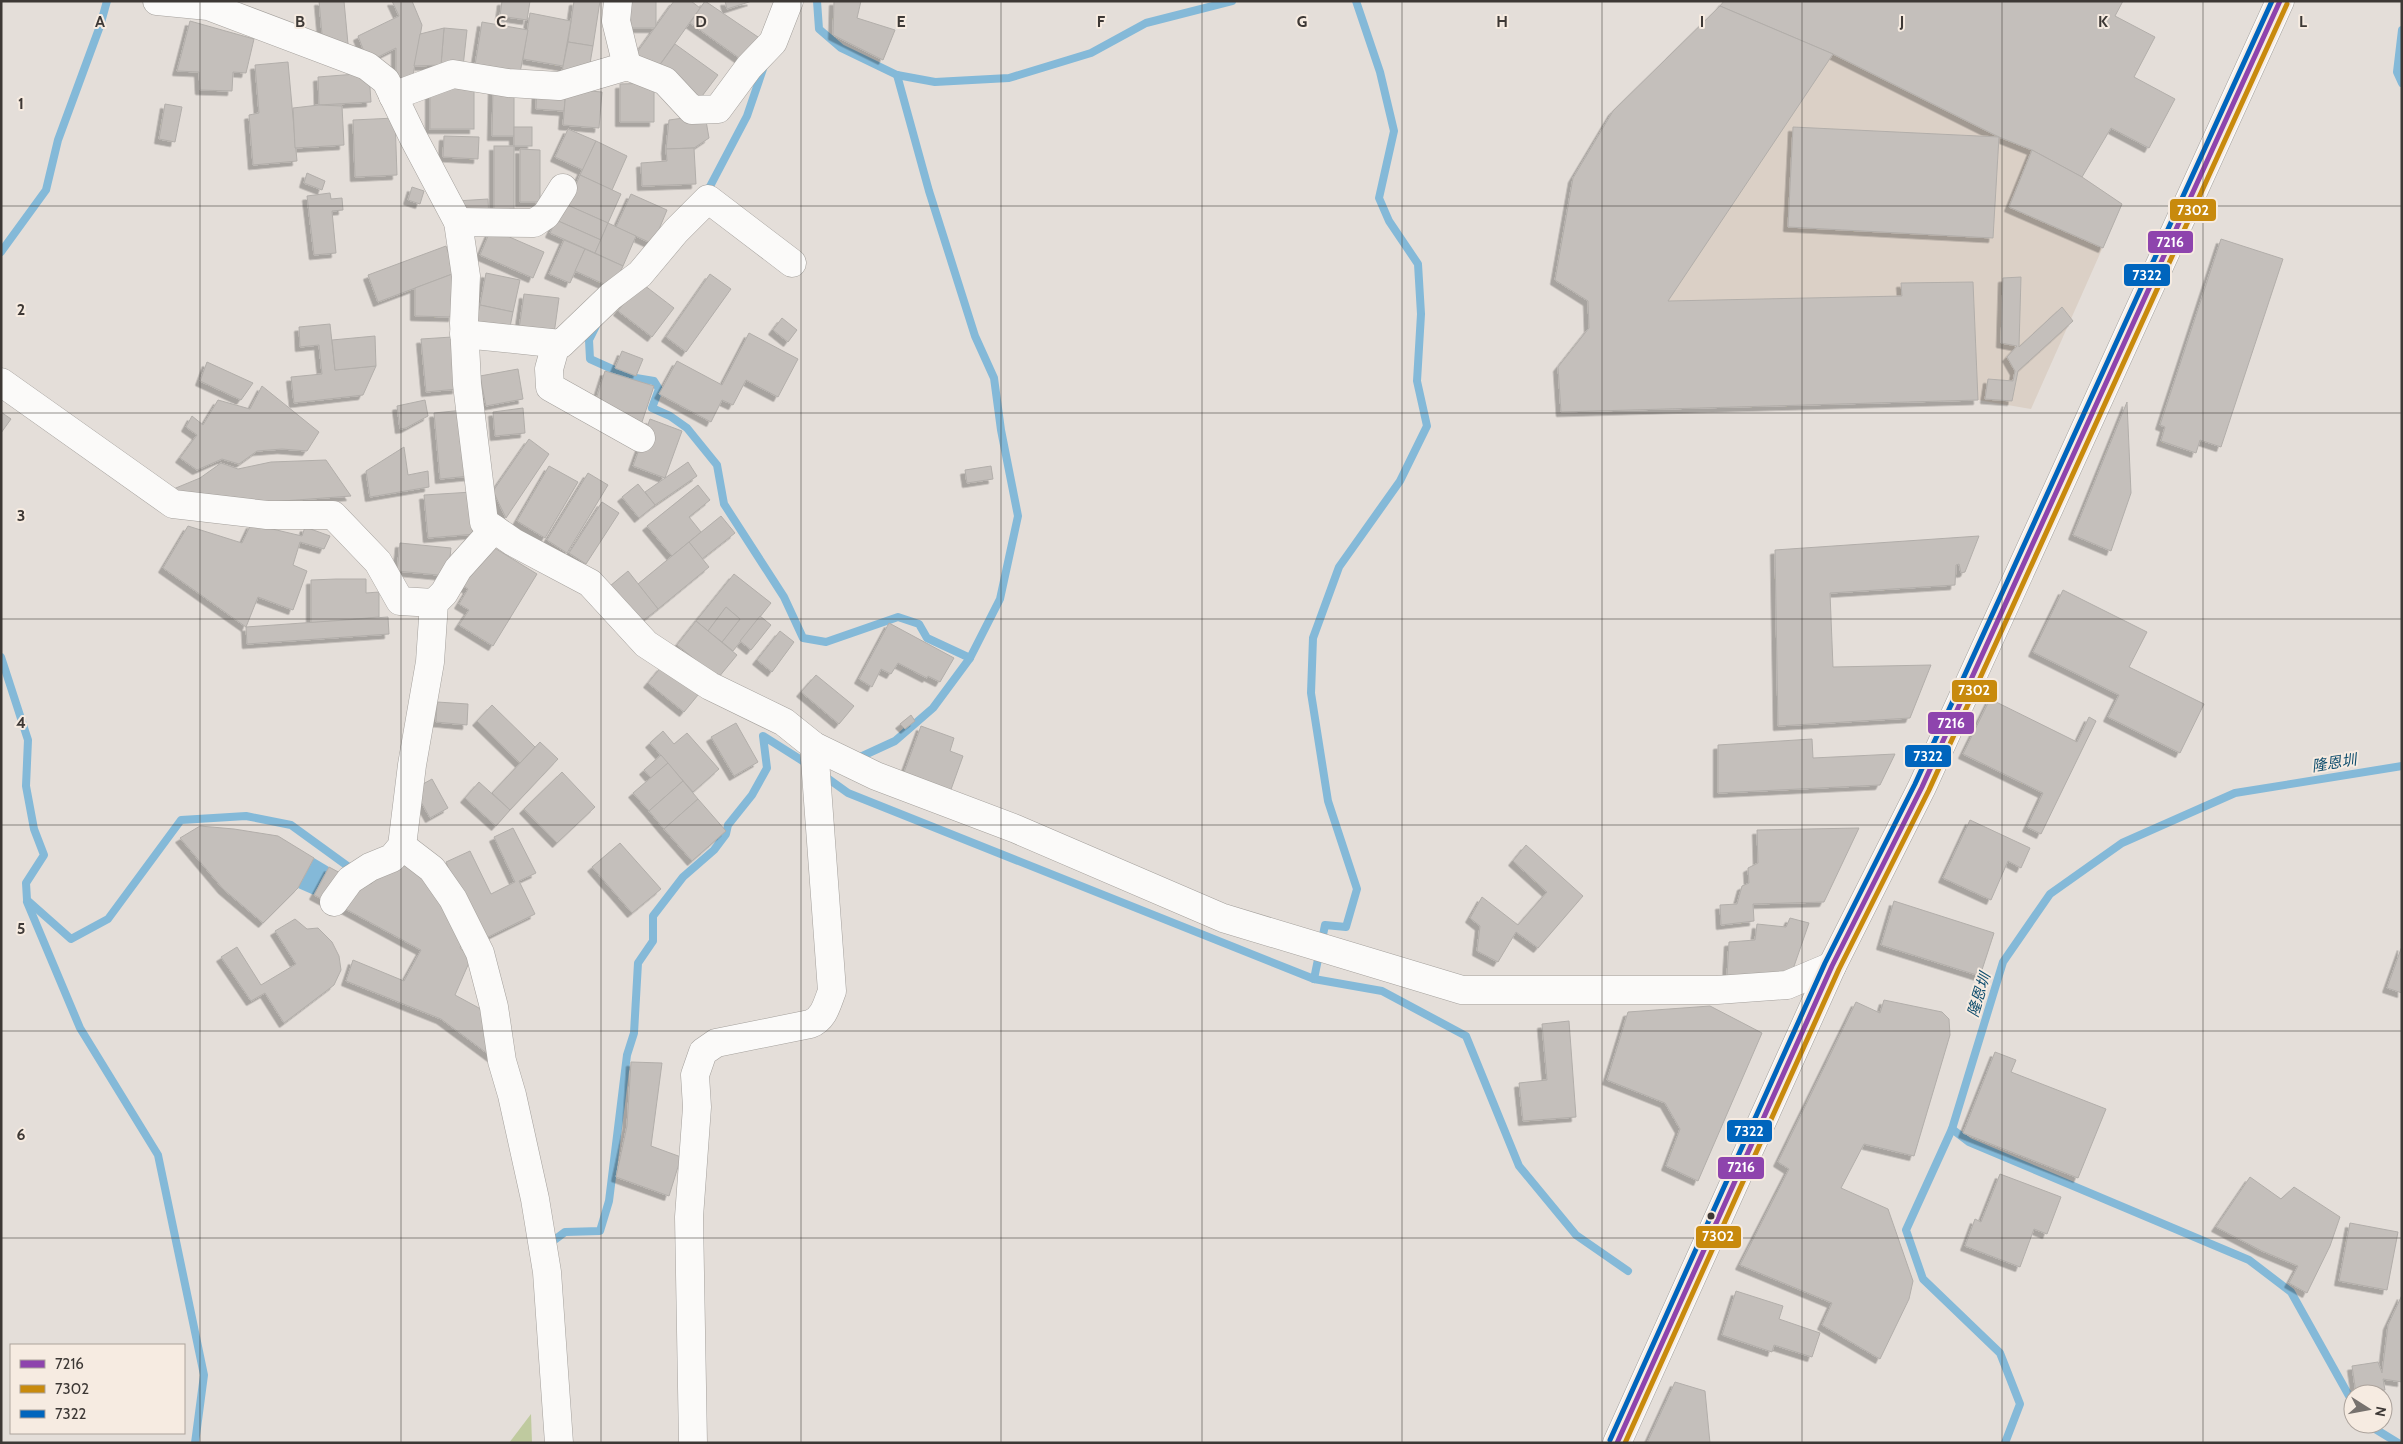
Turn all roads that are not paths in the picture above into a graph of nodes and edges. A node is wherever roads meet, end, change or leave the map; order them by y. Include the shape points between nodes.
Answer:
1 (157, 1) edge
2 (618, 1) edge
3 (789, 1) edge
4 (2280, 1) edge
5 (209, 4) edge
6 (628, 66) junction
7 (393, 96) junction
8 (563, 188) dead end
9 (458, 222) junction
10 (792, 263) dead end
11 (464, 334) junction
12 (556, 344) junction
13 (1, 382) edge
14 (641, 438) dead end
15 (494, 529) junction
16 (434, 603) junction
17 (814, 746) junction
18 (402, 846) junction
19 (334, 902) dead end
20 (1832, 966) junction
21 (558, 1443) edge
22 (693, 1443) edge
23 (1617, 1443) edge

1 - 5 street
2 - 6 street via 616,21
3 - 6 street via 773,42 749,67 718,109 692,110 665,81
4 - 20 street via 1922,788
5 - 7 street via 367,66 386,81
6 - 7 street via 559,86 508,83 454,74
7 - 9 street
8 - 9 street via 546,214 534,223
9 - 11 street via 466,276
10 - 12 street via 708,200 680,226 640,274 611,296 561,344
11 - 12 street
11 - 15 street via 484,522
12 - 14 street via 549,369 550,387
13 - 16 street via 173,504 267,515 333,515 378,562 400,600
15 - 16 street via 458,569
15 - 17 street via 590,583 646,644 710,686 784,722
16 - 18 street via 430,662
17 - 20 street via 876,776 1016,829 1222,918 1462,990 1717,990 1787,985
17 - 22 street via 832,991 826,1009 817,1021 810,1024 716,1043 703,1052 695,1075 697,1107 689,1217
18 - 19 street via 392,858 350,880
18 - 21 street via 432,869 453,899 480,953 535,1199 547,1272
20 - 23 street

